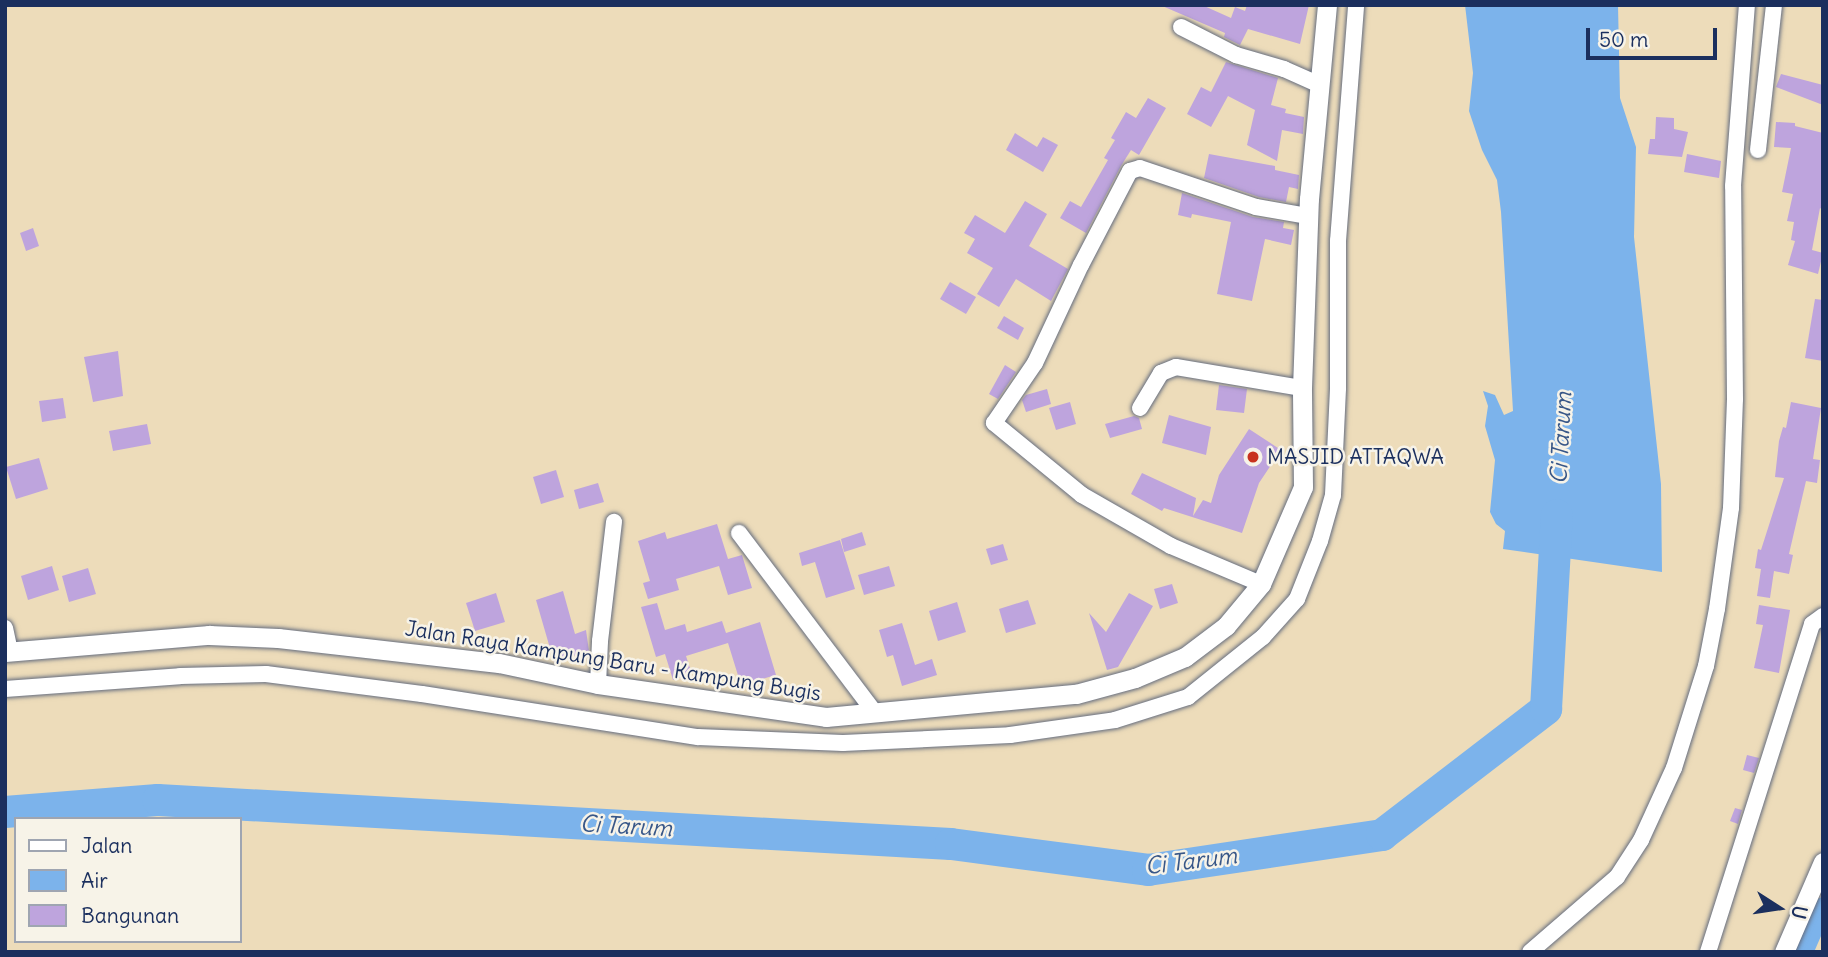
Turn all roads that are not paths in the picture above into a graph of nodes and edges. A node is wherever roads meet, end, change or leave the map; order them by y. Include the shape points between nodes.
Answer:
1 (1327, 5) edge
2 (1356, 5) edge
3 (1746, 5) edge
4 (1774, 5) edge
5 (1181, 27) dead end
6 (1317, 84) junction
7 (1758, 150) dead end
8 (1308, 216) junction
9 (1303, 388) junction
10 (1140, 408) dead end
11 (614, 522) dead end
12 (740, 533) dead end
13 (1261, 584) junction
14 (1823, 616) edge
15 (5, 628) edge
16 (8, 651) edge
17 (598, 684) junction
18 (5, 689) edge
19 (875, 713) junction
20 (1823, 862) edge
21 (1531, 952) edge
22 (1708, 952) edge
23 (1784, 952) edge

1 - 6 street, Jalan Raya Kampung Baru - Kampung Bugis
2 - 18 street via 1338,241 1333,495 1297,599 1263,637 1188,697 1115,720 1036,731 844,743 698,737 267,674
3 - 21 street via 1733,186 1731,508 1706,666 1674,768 1641,840 1617,877
4 - 7 street
5 - 6 street via 1236,55
6 - 8 street, Jalan Raya Kampung Baru - Kampung Bugis
8 - 9 street, Jalan Raya Kampung Baru - Kampung Bugis
8 - 13 street via 1256,207 1140,167 1130,171 1035,363 994,424 1082,495 1171,546
9 - 10 street via 1176,367 1161,373
9 - 13 street, Jalan Raya Kampung Baru - Kampung Bugis via 1303,487
11 - 17 street
12 - 19 street
13 - 19 street, Jalan Raya Kampung Baru - Kampung Bugis via 1226,626 1185,657 1135,678 1076,694
14 - 22 street via 1812,624
15 - 16 street
16 - 17 street, Jalan Raya Kampung Baru - Kampung Bugis via 243,635 499,663
17 - 19 street, Jalan Raya Kampung Baru - Kampung Bugis via 826,717
20 - 23 street

